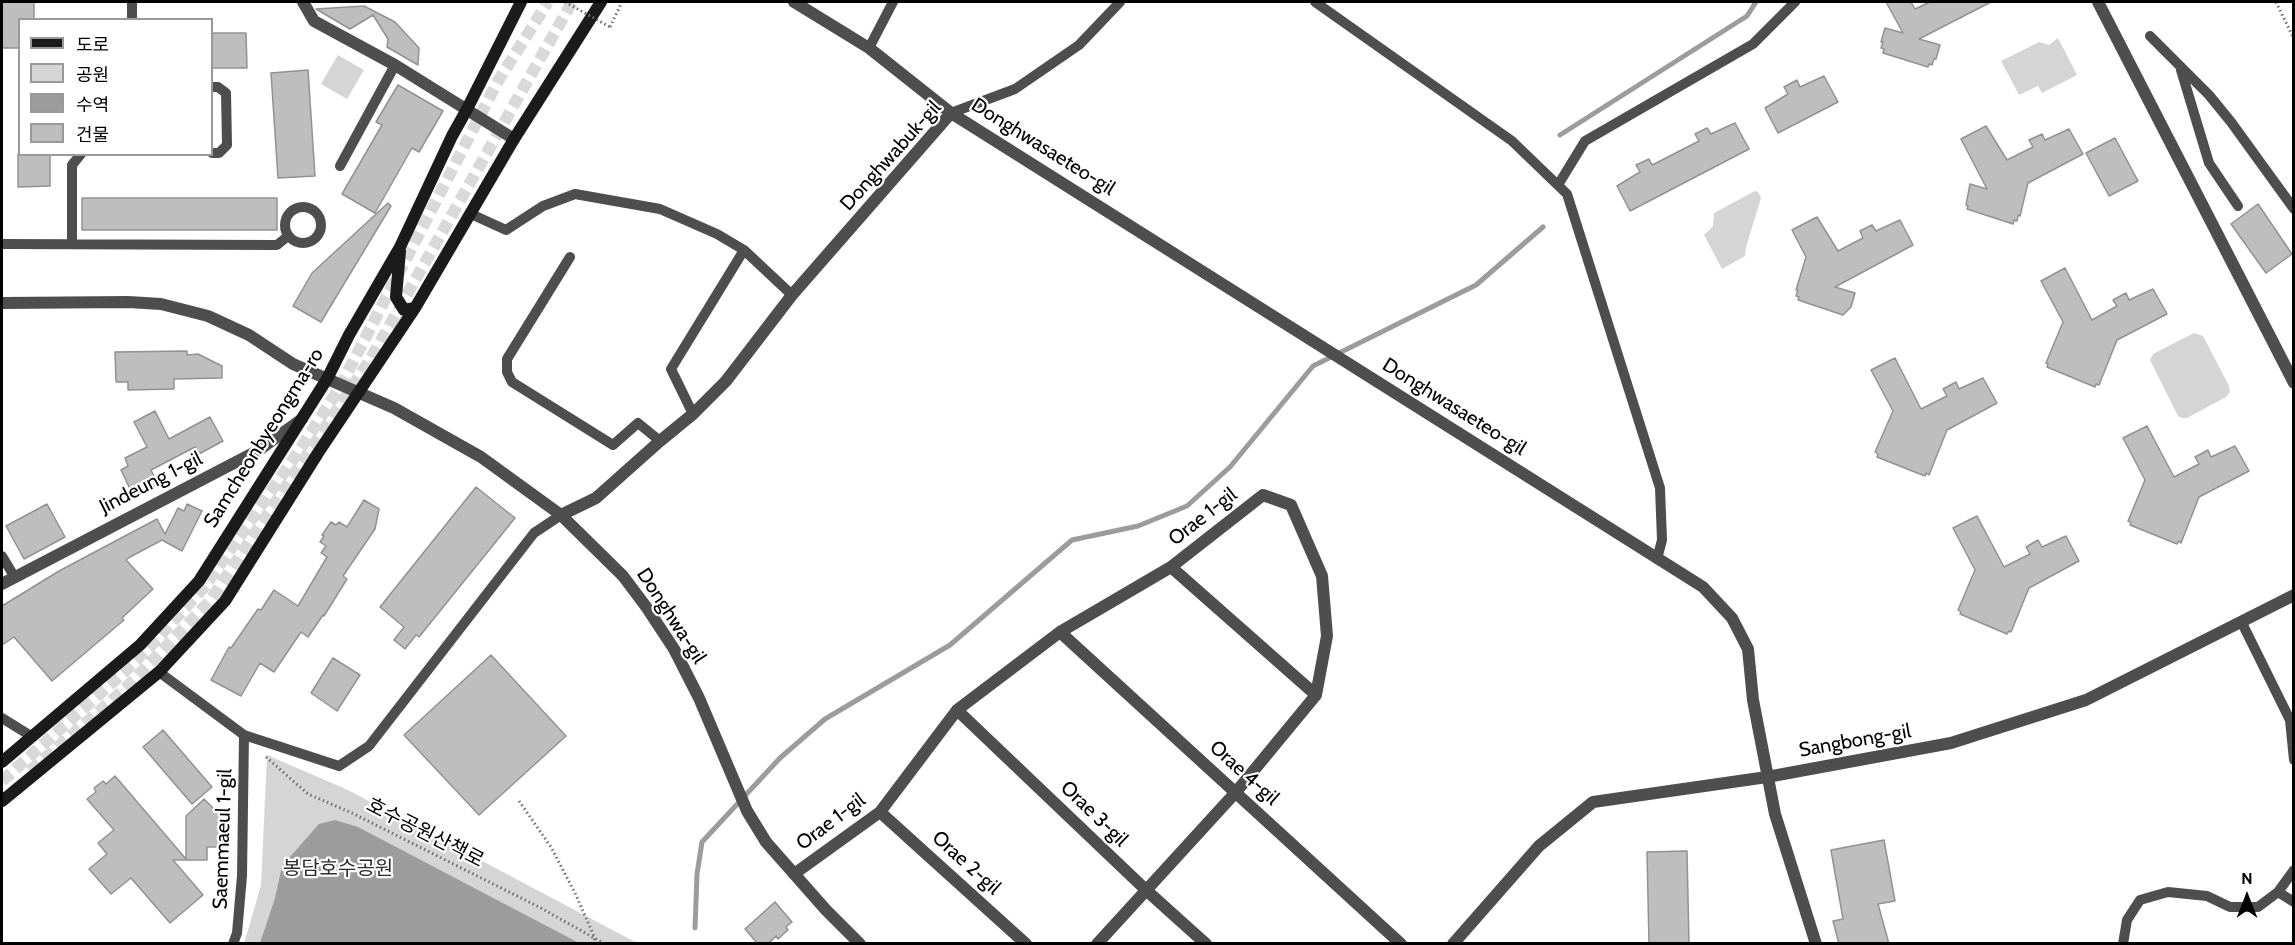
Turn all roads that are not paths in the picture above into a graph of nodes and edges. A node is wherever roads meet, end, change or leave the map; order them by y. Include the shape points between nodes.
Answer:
1 (132, 2) edge
2 (303, 2) edge
3 (520, 2) edge
4 (601, 2) edge
5 (794, 2) edge
6 (892, 2) edge
7 (1120, 2) edge
8 (1316, 2) edge
9 (1795, 2) edge
10 (2098, 2) edge
11 (132, 18) edge
12 (2150, 36) dead end
13 (868, 48) junction
14 (395, 65) junction
15 (2180, 67) junction
16 (213, 87) edge
17 (466, 111) junction
18 (951, 113) junction
19 (514, 139) junction
20 (213, 153) edge
21 (79, 156) edge
22 (340, 166) dead end
23 (1558, 185) junction
24 (2238, 206) dead end
25 (2294, 209) edge
26 (471, 214) junction
27 (288, 236) dead end
28 (2, 244) edge
29 (72, 244) junction
30 (400, 247) junction
31 (744, 250) junction
32 (570, 257) dead end
33 (792, 295) junction
34 (2, 303) edge
35 (415, 308) junction
36 (327, 379) junction
37 (2294, 383) edge
38 (360, 393) junction
39 (693, 414) junction
40 (303, 418) junction
41 (660, 441) junction
42 (561, 515) junction
43 (2, 556) edge
44 (1657, 559) junction
45 (1171, 567) junction
46 (14, 576) junction
47 (2, 584) edge
48 (2294, 595) edge
49 (2242, 623) junction
50 (1060, 632) junction
51 (159, 672) junction
52 (1316, 695) junction
53 (957, 711) junction
54 (2, 718) edge
55 (244, 735) junction
56 (31, 736) junction
57 (2294, 760) edge
58 (2, 762) edge
59 (1767, 777) junction
60 (1236, 792) junction
61 (2, 801) edge
62 (880, 812) junction
63 (2294, 870) edge
64 (794, 874) junction
65 (1146, 890) junction
66 (2278, 892) junction
67 (2294, 902) edge
68 (857, 943) edge
69 (233, 944) edge
70 (1026, 944) edge
71 (1097, 944) edge
72 (1206, 944) edge
73 (1401, 944) edge
74 (1454, 944) edge
75 (1816, 944) edge
76 (2123, 944) edge

1 - 11 lane
2 - 14 street via 314,21
3 - 17 main road, Samcheonbyeongma-ro
4 - 19 main road
5 - 13 street, Donghwasaeteo-gil
6 - 13 lane
7 - 18 lane, Donghwabuk-gil via 1079,45 1015,89
8 - 23 lane via 1512,141
9 - 23 lane via 1752,44 1585,141
10 - 37 street
12 - 15 lane
13 - 18 street, Donghwasaeteo-gil
14 - 17 street
14 - 22 lane
15 - 24 lane via 2209,163
15 - 25 lane via 2231,122
16 - 20 lane via 226,93 227,145
17 - 19 street
17 - 30 main road, Samcheonbyeongma-ro
18 - 33 street, Donghwabuk-gil
18 - 44 street, Donghwasaeteo-gil
19 - 26 main road
21 - 29 lane via 72,165
23 - 44 lane via 1567,194 1660,488 1662,540
26 - 31 lane via 506,230 543,206 576,194 660,209
26 - 35 main road
27 - 29 lane via 277,244
28 - 29 lane
30 - 35 main road via 396,297 404,310
30 - 36 main road, Samcheonbyeongma-ro
31 - 33 lane
31 - 39 lane via 671,369
32 - 41 lane via 507,359 507,372 512,382 613,445 638,423
33 - 39 street, Donghwabuk-gil via 726,381
34 - 36 street, Donghwa-gil via 161,304 208,316
35 - 38 main road
36 - 38 street, Donghwa-gil
36 - 40 main road, Samcheonbyeongma-ro
38 - 42 street, Donghwa-gil via 481,457
38 - 51 main road via 225,601
39 - 41 street, Donghwabuk-gil
40 - 46 street, Jindeung 1-gil via 259,450
40 - 56 main road, Samcheonbyeongma-ro via 199,581 140,645
41 - 42 street, Donghwabuk-gil via 596,498
42 - 55 lane via 534,533 369,746 339,766
42 - 64 street, Donghwa-gil via 623,576 674,649 747,811 766,842
43 - 46 lane
44 - 59 street, Donghwasaeteo-gil via 1703,587 1732,618 1748,649
45 - 50 street, Orae 1-gil
45 - 52 street
45 - 52 street, Orae 1-gil via 1263,495 1291,506 1322,576 1327,636
46 - 47 street, Jindeung 1-gil
48 - 49 street, Sangbong-gil
49 - 57 lane via 2290,720
49 - 59 street, Sangbong-gil via 2086,700 1951,744
50 - 53 street, Orae 1-gil
50 - 60 street, Orae 4-gil
51 - 55 lane
51 - 61 main road
52 - 60 street, Orae 1-gil
53 - 62 street, Orae 1-gil
53 - 65 street, Orae 3-gil
54 - 56 lane
55 - 69 lane, Saemmaeul 1-gil via 242,876
56 - 58 main road, Samcheonbyeongma-ro
59 - 74 street, Sangbong-gil via 1593,801 1539,846
59 - 75 street, Donghwasaeteo-gil
60 - 65 street, Orae 1-gil
60 - 73 street, Orae 4-gil
62 - 64 street, Orae 1-gil
62 - 70 street, Orae 2-gil
63 - 66 lane
64 - 68 street, Donghwa-gil
65 - 71 street, Orae 1-gil
65 - 72 street, Orae 3-gil
66 - 67 lane
66 - 76 lane via 2258,907 2230,907 2207,896 2168,892 2140,900 2127,920

